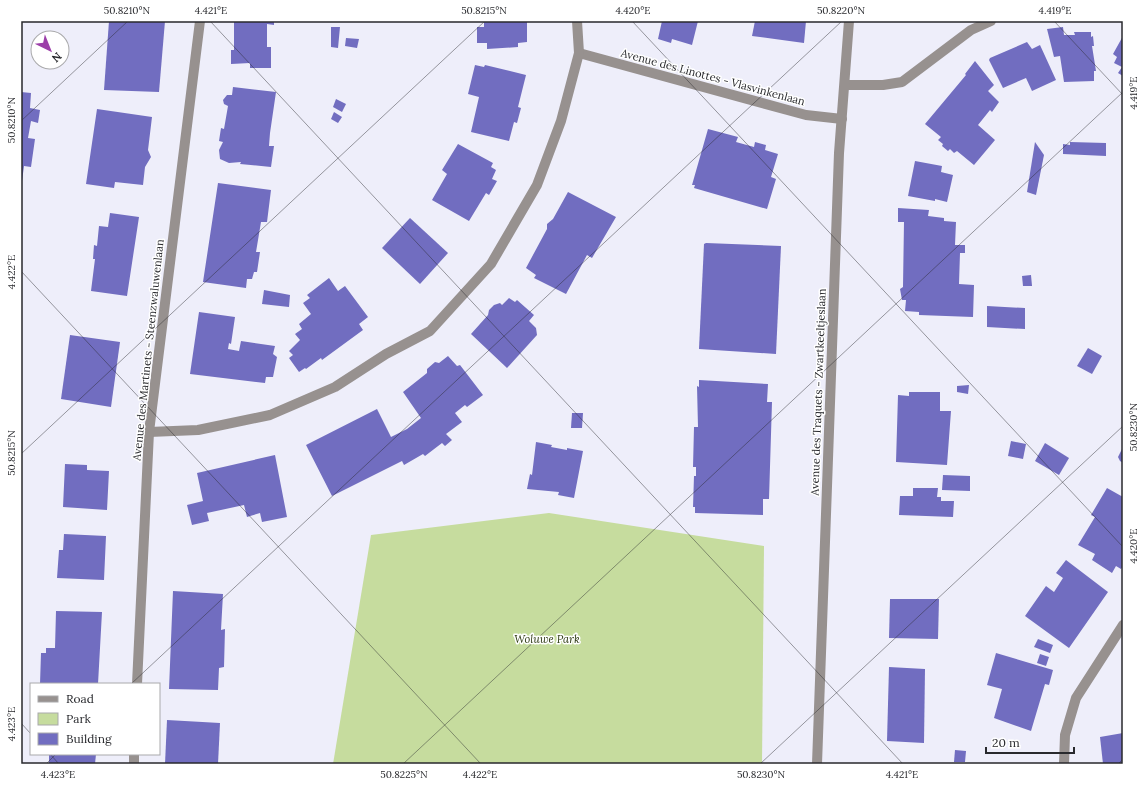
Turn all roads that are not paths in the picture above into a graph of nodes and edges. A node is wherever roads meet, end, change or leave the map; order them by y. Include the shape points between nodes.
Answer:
1 (200, 21) edge
2 (577, 21) edge
3 (849, 21) edge
4 (991, 21) edge
5 (579, 53) junction
6 (845, 85) junction
7 (842, 119) junction
8 (149, 432) junction
9 (1123, 625) edge
10 (137, 683) edge
11 (817, 764) edge
12 (1064, 764) edge

1 - 8 street, Avenue des Martinets - Steenzwaluwenlaan
2 - 5 street
3 - 6 street, Avenue des Traquets - Zwartkeeltjeslaan
4 - 6 street via 971,30 902,82 883,86
5 - 7 street, Avenue des Linottes - Vlasvinkenlaan via 806,115
5 - 8 street via 561,121 537,185 491,264 430,331 386,354 335,387 270,415 198,430
6 - 7 street, Avenue des Traquets - Zwartkeeltjeslaan
7 - 11 street, Avenue des Traquets - Zwartkeeltjeslaan
8 - 10 street, Avenue des Martinets - Steenzwaluwenlaan
9 - 12 street via 1076,698 1065,735

